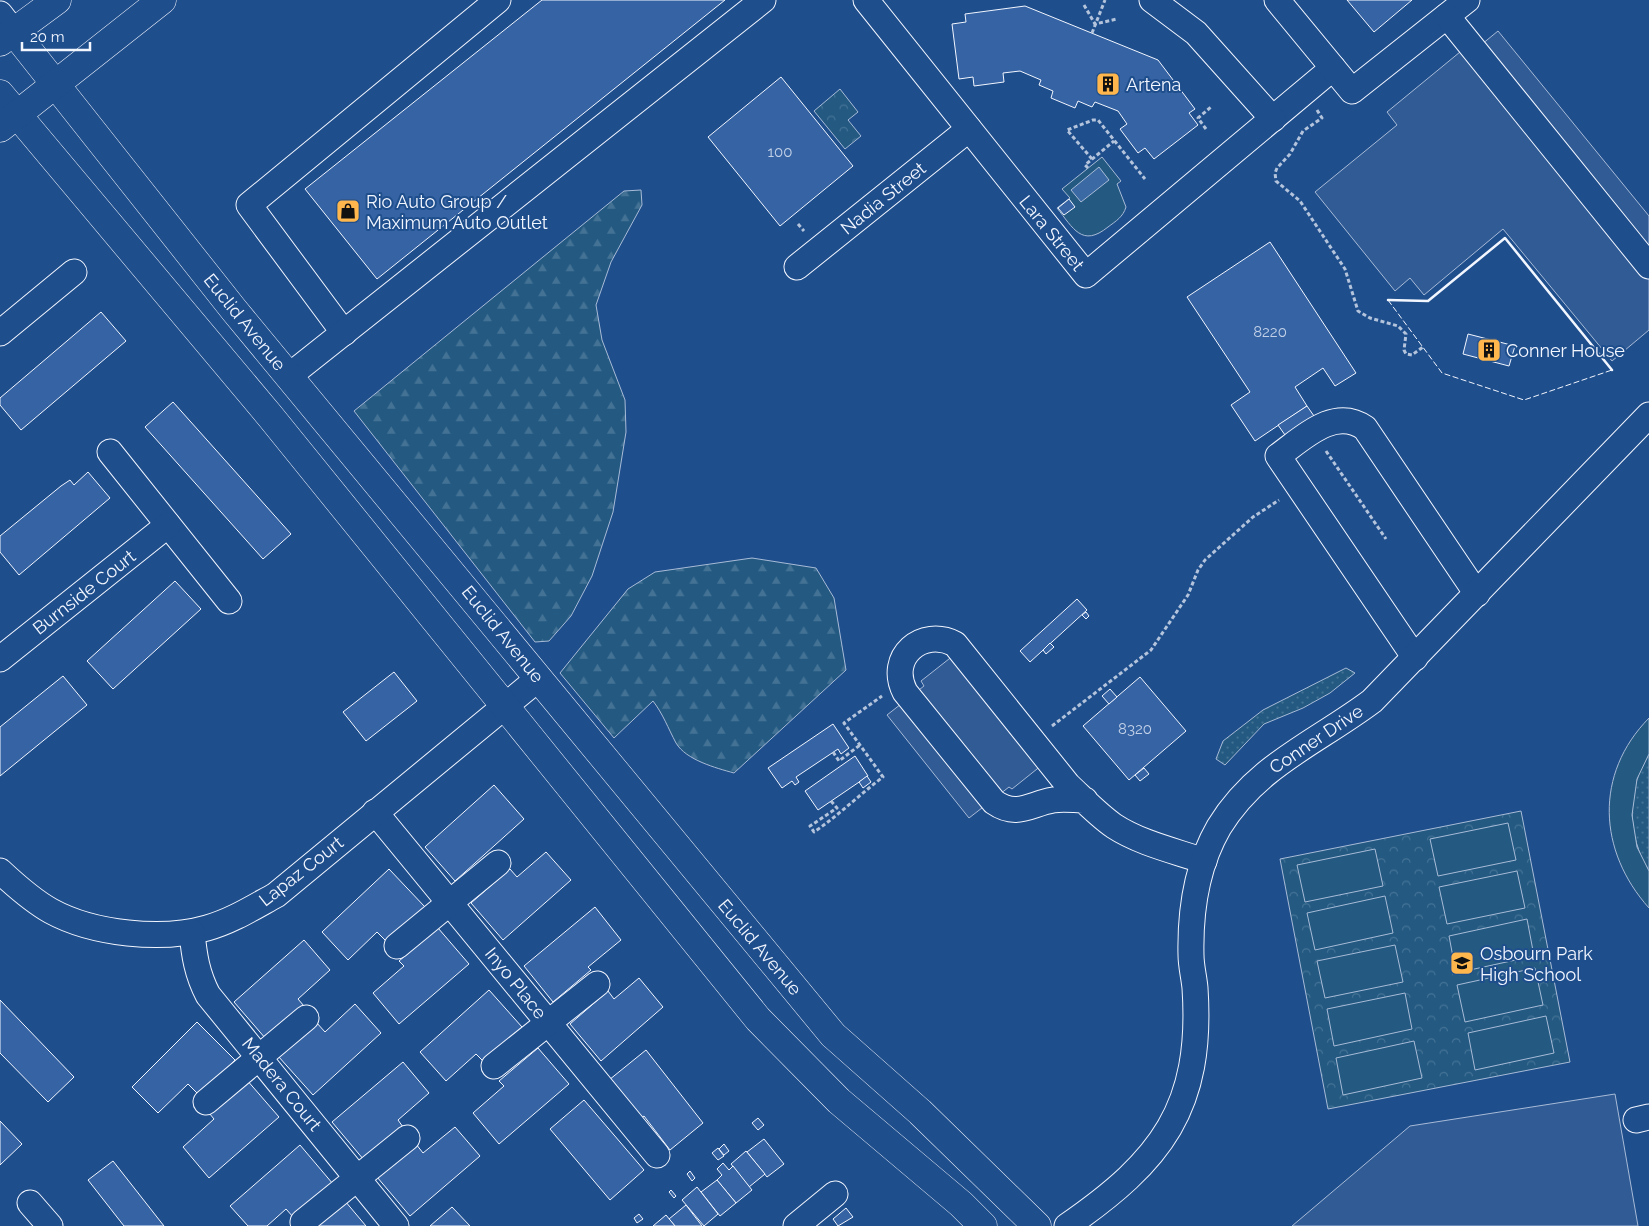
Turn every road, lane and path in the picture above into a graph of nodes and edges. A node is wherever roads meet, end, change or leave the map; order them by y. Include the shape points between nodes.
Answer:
1 (57, 0) edge
2 (162, 0) edge
3 (498, 0) edge
4 (763, 0) edge
5 (866, 0) edge
6 (1105, 0) edge
7 (1152, 0) edge
8 (1276, 0) edge
9 (1084, 5) dead end
10 (1457, 6) edge
11 (1117, 19) dead end
12 (1095, 24) junction
13 (5, 29) edge
14 (1092, 33) dead end
15 (1333, 68) junction
16 (56, 86) junction
17 (0, 94) edge
18 (1314, 103) dead end
19 (1211, 107) dead end
20 (1273, 119) junction
21 (9, 121) edge
22 (969, 128) junction
23 (1206, 128) dead end
24 (1114, 141) junction
25 (1092, 160) junction
26 (1088, 168) dead end
27 (1145, 179) dead end
28 (1649, 266) edge
29 (797, 267) dead end
30 (74, 272) dead end
31 (0, 333) edge
32 (344, 333) junction
33 (1423, 347) dead end
34 (289, 376) junction
35 (1649, 415) edge
36 (1313, 431) junction
37 (110, 452) dead end
38 (1273, 504) dead end
39 (168, 525) junction
40 (1386, 539) dead end
41 (1476, 594) junction
42 (229, 601) dead end
43 (1415, 658) junction
44 (0, 659) edge
45 (538, 678) junction
46 (885, 694) dead end
47 (504, 706) junction
48 (1033, 741) junction
49 (860, 745) junction
50 (833, 752) dead end
51 (1085, 800) junction
52 (831, 801) dead end
53 (375, 812) junction
54 (1204, 861) junction
55 (498, 863) dead end
56 (0, 871) edge
57 (450, 903) junction
58 (192, 932) junction
59 (398, 946) dead end
60 (598, 984) dead end
61 (306, 1018) dead end
62 (549, 1023) junction
63 (260, 1057) junction
64 (494, 1066) dead end
65 (206, 1102) dead end
66 (407, 1138) dead end
67 (658, 1155) dead end
68 (358, 1178) junction
69 (835, 1194) dead end
70 (30, 1203) dead end
71 (303, 1222) dead end
72 (50, 1226) edge
73 (396, 1226) edge
74 (796, 1226) edge
75 (983, 1226) edge
76 (1038, 1226) edge
77 (1067, 1226) edge

1 - 13 main road
2 - 16 main road
3 - 32 street via 249,205
4 - 32 street
5 - 22 street, Lara Street
6 - 12 path
7 - 20 street via 1196,33
8 - 15 street
9 - 12 path
10 - 15 street via 1352,90
10 - 28 street
11 - 12 path
12 - 14 path
13 - 16 main road, Euclid Avenue
15 - 20 street, Lara Street
16 - 21 main road
16 - 34 main road, Euclid Avenue
17 - 21 main road
18 - 33 path via 1322,118 1303,130 1290,154 1277,168 1276,181 1300,201 1344,269 1358,310 1370,318 1401,327 1406,334 1406,354 1412,355
19 - 23 path via 1198,118
20 - 22 street, Lara Street via 1086,275
21 - 47 main road via 257,401
22 - 29 street, Nadia Street
24 - 25 path
24 - 25 path via 1098,120 1067,130
24 - 27 path
25 - 26 path via 1085,165
30 - 31 street
32 - 34 street
34 - 45 main road, Euclid Avenue
35 - 41 street, Conner Drive
36 - 40 path
36 - 41 street via 1336,420 1357,423 1365,428
36 - 43 street via 1278,456
37 - 39 street
38 - 48 path via 1253,517 1205,560 1188,595 1151,650
39 - 42 street
39 - 44 street, Burnside Court
41 - 43 street, Conner Drive
43 - 54 street, Conner Drive via 1372,701 1280,761 1254,783 1219,828
45 - 47 street, Lapaz Court
45 - 76 main road, Euclid Avenue via 832,1035 920,1112
46 - 49 path via 844,723
47 - 53 street, Lapaz Court
47 - 75 main road via 758,1019 839,1101
48 - 51 street via 1068,785
48 - 51 street via 956,644 932,638 920,642 903,660 900,678 905,692 1003,809 1014,810 1053,800
49 - 50 path via 839,760
49 - 52 path via 883,778 814,832 810,826 837,808
51 - 54 street via 1115,827
53 - 57 street, Inyo Place
53 - 58 street, Lapaz Court via 276,894 240,915
54 - 77 street, Conner Drive via 1192,919 1196,1026 1192,1065 1182,1098 1172,1124 1149,1158 1110,1195
55 - 57 street
56 - 58 street, Lapaz Court via 52,911 86,924 122,932
57 - 59 street
57 - 62 street, Inyo Place
58 - 63 street, Madera Court via 194,958 208,995
60 - 62 street
61 - 63 street
62 - 64 street
62 - 67 street, Inyo Place
63 - 65 street
63 - 68 street, Madera Court
66 - 68 street
68 - 71 street
68 - 73 street, Madera Court
69 - 74 street
70 - 72 street

